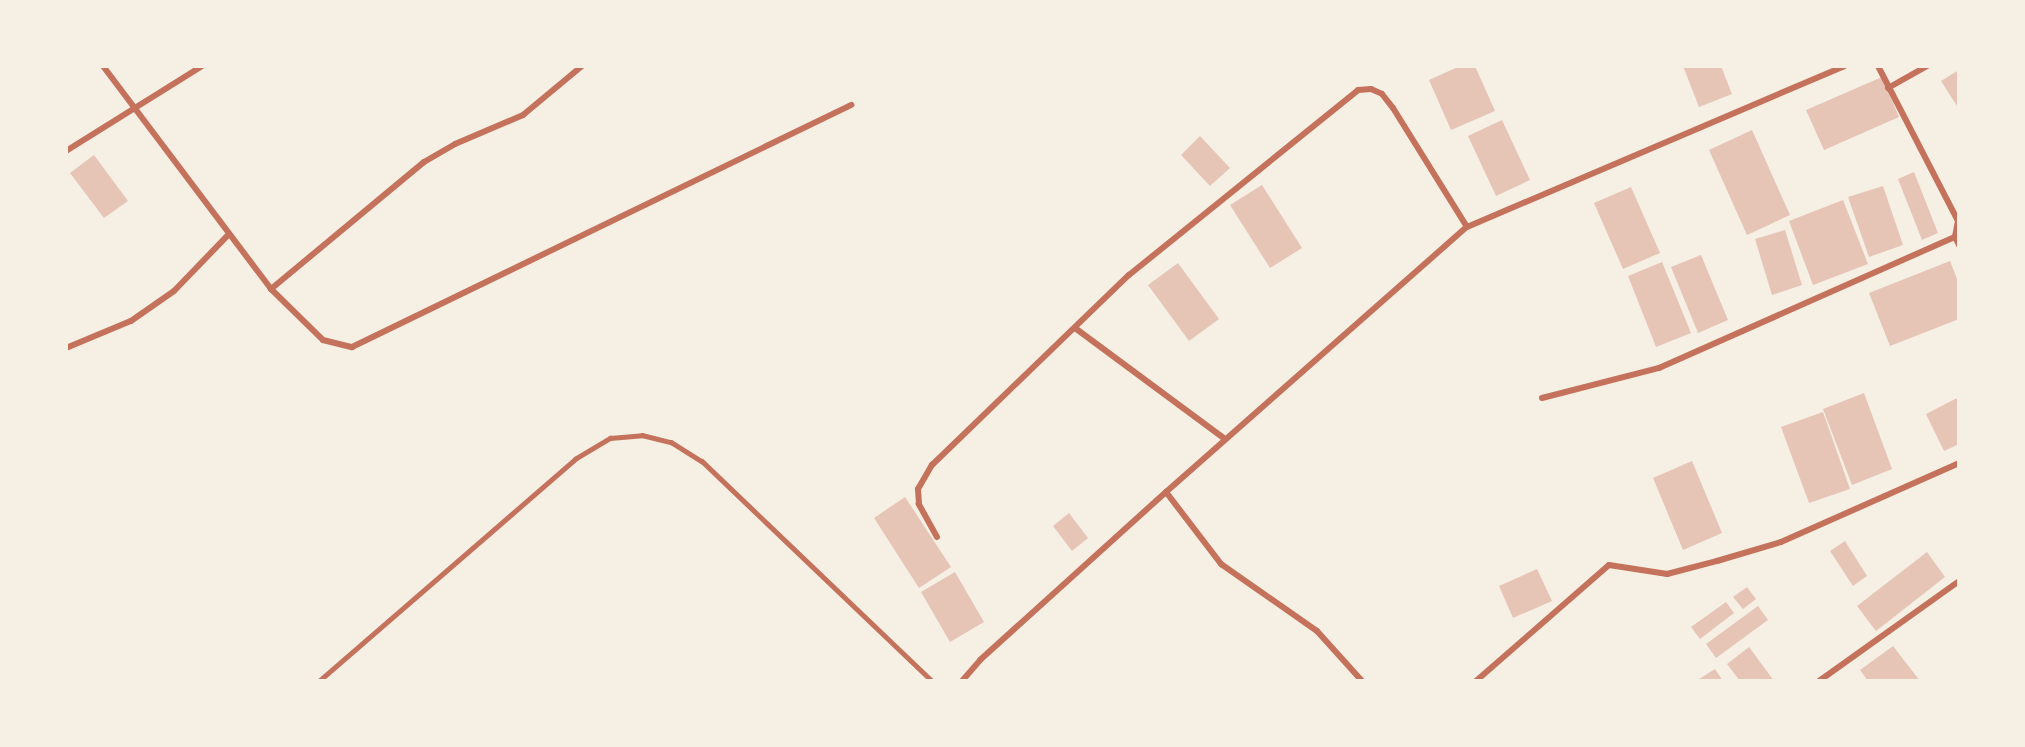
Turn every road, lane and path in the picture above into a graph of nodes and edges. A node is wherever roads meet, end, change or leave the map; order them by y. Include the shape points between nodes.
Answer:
1 (103, 66) edge
2 (202, 66) edge
3 (582, 66) edge
4 (1844, 66) edge
5 (1878, 66) edge
6 (1927, 66) edge
7 (1888, 88) junction
8 (851, 105) dead end
9 (134, 107) junction
10 (66, 151) edge
11 (1959, 221) edge
12 (1467, 228) junction
13 (228, 235) junction
14 (1956, 237) junction
15 (1959, 244) edge
16 (271, 289) junction
17 (1075, 327) junction
18 (66, 348) edge
19 (1542, 398) dead end
20 (1225, 439) junction
21 (1959, 463) edge
22 (1166, 492) junction
23 (937, 537) dead end
24 (1959, 581) edge
25 (319, 681) edge
26 (932, 681) edge
27 (962, 681) edge
28 (1362, 681) edge
29 (1476, 681) edge
30 (1819, 681) edge

1 - 9 street
2 - 9 street
3 - 16 street via 523,115 454,144 424,162
4 - 12 street
5 - 7 street
6 - 7 street
7 - 11 street
8 - 16 street via 352,347 323,340
9 - 10 street
9 - 13 street
11 - 14 street
12 - 17 street via 1382,94 1371,89 1358,90 1129,274
12 - 20 street
13 - 16 street
13 - 18 street via 166,297 131,321
14 - 15 street
14 - 19 street via 1659,368
17 - 20 street
17 - 23 street via 922,477 919,504
20 - 22 street
21 - 29 street via 1781,542 1717,561 1667,574 1610,565
22 - 27 street via 980,660
22 - 28 street via 1221,564 1317,631
24 - 30 street
25 - 26 lane via 575,459 610,438 642,435 671,442 702,461

